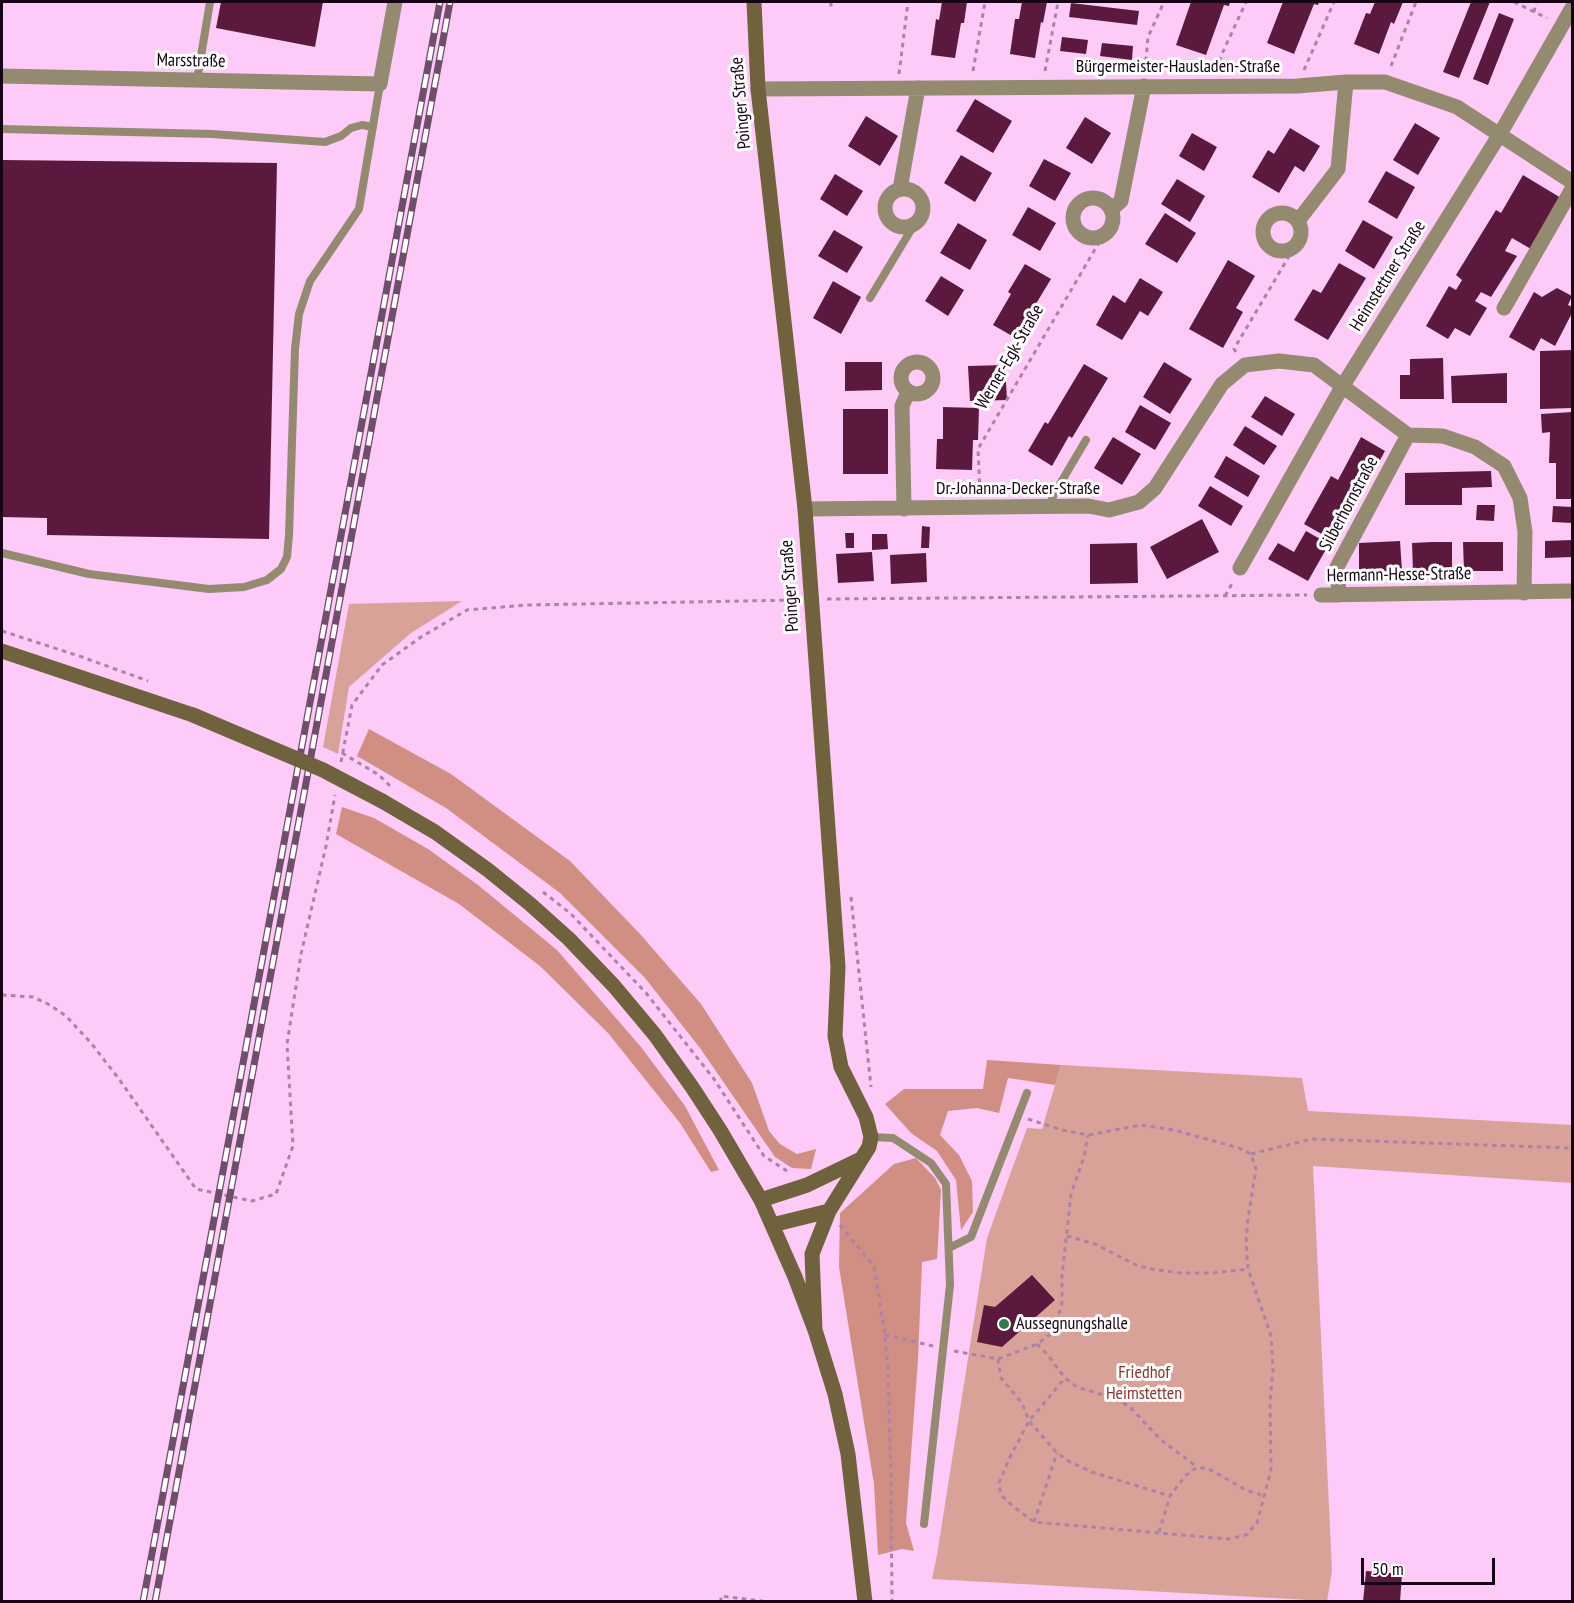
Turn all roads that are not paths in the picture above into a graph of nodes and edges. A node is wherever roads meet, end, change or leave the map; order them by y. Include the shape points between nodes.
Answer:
1 (210, 2) edge
2 (395, 2) edge
3 (754, 2) edge
4 (1572, 8) edge
5 (2, 76) edge
6 (197, 80) junction
7 (1346, 82) junction
8 (380, 84) junction
9 (1144, 86) junction
10 (918, 88) junction
11 (758, 89) junction
12 (373, 127) junction
13 (2, 129) edge
14 (1500, 134) junction
15 (1572, 182) edge
16 (900, 189) junction
17 (1572, 189) edge
18 (1111, 210) junction
19 (1298, 221) junction
20 (914, 225) junction
21 (870, 298) dead end
22 (1504, 308) dead end
23 (1342, 387) junction
24 (908, 392) dead end
25 (1408, 435) junction
26 (1086, 440) dead end
27 (1050, 507) junction
28 (805, 509) junction
29 (903, 509) junction
30 (2, 553) edge
31 (1240, 568) dead end
32 (1572, 591) edge
33 (1524, 593) junction
34 (1321, 595) road end
35 (1340, 595) junction
36 (2, 651) edge
37 (1027, 1094) dead end
38 (871, 1137) junction
39 (861, 1159) junction
40 (761, 1200) junction
41 (829, 1211) junction
42 (772, 1225) junction
43 (949, 1248) junction
44 (815, 1330) junction
45 (924, 1524) dead end
46 (865, 1602) edge

1 - 6 lane
2 - 8 street
3 - 11 street, Poinger Straße
4 - 14 street, Heimstettner Straße
5 - 6 street, Marsstraße
6 - 8 street, Marsstraße
7 - 9 street, Bürgermeister-Hausladen-Straße via 1297,86
7 - 14 street, Bürgermeister-Hausladen-Straße via 1385,82 1457,107
7 - 19 street via 1338,169
8 - 12 lane
9 - 10 street, Bürgermeister-Hausladen-Straße
9 - 18 street via 1121,201
10 - 11 street, Bürgermeister-Hausladen-Straße
10 - 16 street
11 - 28 street, Poinger Straße
12 - 13 lane via 351,128 325,142 212,134
12 - 30 lane via 359,209 310,281 299,314 289,535 281,569 267,580 244,587 209,589 89,574
14 - 15 street, Bürgermeister-Hausladen-Straße
14 - 23 street, Heimstettner Straße
16 - 20 street via 912,190 923,204 922,215
16 - 20 street via 886,203 887,216 896,225
17 - 22 street
18 - 18 street via 1112,223 1104,234 1085,237 1075,228 1073,215 1078,204 1090,198 1102,201
19 - 19 street via 1301,234 1295,246 1276,250 1266,242 1263,231 1267,220 1277,213 1289,214
20 - 21 lane
23 - 25 street
23 - 27 street, Dr.-Johanna-Decker-Straße via 1314,365 1279,361 1245,365 1222,384 1155,488 1139,502 1109,510
23 - 31 street, Heimstettner Straße
24 - 29 street via 902,406
25 - 33 street via 1443,436 1475,447 1504,466 1520,498 1525,532
25 - 35 street, Silberhornstraße via 1337,567
26 - 27 lane
27 - 29 street, Dr.-Johanna-Decker-Straße
28 - 29 street, Dr.-Johanna-Decker-Straße
28 - 38 street, Poinger Straße via 816,599 838,967 835,1036 841,1067 866,1117
32 - 33 street, Hermann-Hesse-Straße
33 - 35 street, Hermann-Hesse-Straße
34 - 35 street, Hermann-Hesse-Straße
36 - 40 street, bridge via 193,715 323,770 435,832 496,876 561,932 655,1035 693,1087
37 - 43 lane via 971,1237
38 - 39 street
38 - 43 lane via 893,1138 931,1163 946,1184
39 - 40 street via 807,1185
39 - 41 street
40 - 42 street
41 - 42 street
41 - 44 street via 812,1254
42 - 44 street
43 - 45 lane via 950,1285
44 - 46 street via 848,1454

